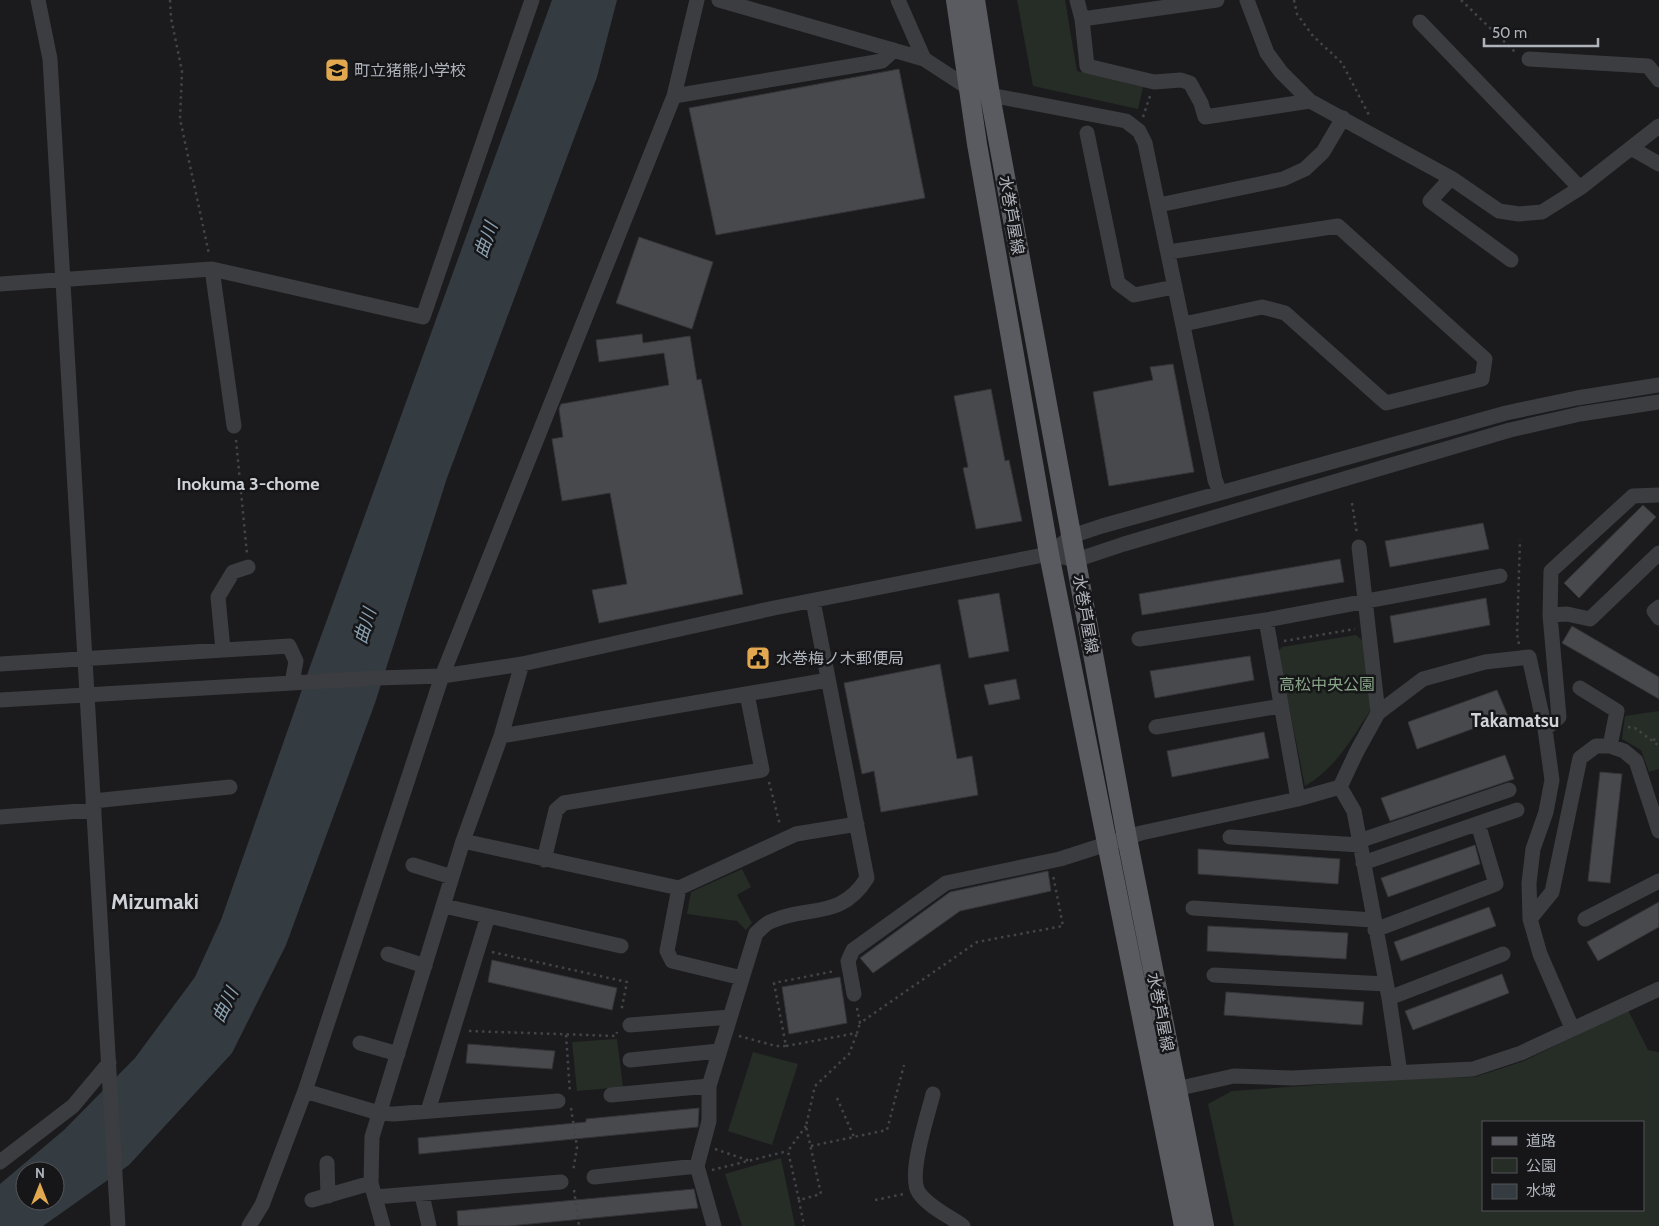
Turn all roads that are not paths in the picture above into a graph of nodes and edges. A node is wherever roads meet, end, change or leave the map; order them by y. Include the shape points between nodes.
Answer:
1 (38, 0) edge
2 (532, 0) edge
3 (698, 0) edge
4 (719, 0) edge
5 (898, 0) edge
6 (956, 0) edge
7 (975, 0) edge
8 (1077, 0) edge
9 (1216, 0) edge
10 (1248, 0) edge
11 (1082, 19) junction
12 (1420, 22) dead end
13 (894, 50) junction
14 (924, 59) junction
15 (1529, 59) road end
16 (1659, 80) edge
17 (970, 88) junction
18 (990, 95) junction
19 (674, 96) junction
20 (1310, 101) junction
21 (1343, 118) junction
22 (1659, 126) edge
23 (1087, 133) dead end
24 (1631, 148) junction
25 (1659, 164) edge
26 (1450, 178) junction
27 (1580, 188) junction
28 (1159, 205) junction
29 (1169, 252) junction
30 (1511, 260) dead end
31 (212, 269) junction
32 (62, 280) junction
33 (0, 284) edge
34 (1174, 287) junction
35 (1184, 324) junction
36 (1659, 385) edge
37 (1659, 402) edge
38 (234, 426) road end
39 (1220, 492) junction
40 (1659, 495) edge
41 (1072, 536) junction
42 (1359, 547) road end
43 (1659, 553) edge
44 (1049, 554) junction
45 (1076, 560) junction
46 (248, 567) road end
47 (1500, 576) dead end
48 (813, 601) junction
49 (1364, 601) junction
50 (1659, 607) edge
51 (1550, 615) junction
52 (1659, 618) edge
53 (1266, 620) junction
54 (1139, 639) dead end
55 (223, 650) junction
56 (84, 659) junction
57 (0, 664) edge
58 (522, 664) junction
59 (442, 676) junction
60 (828, 680) junction
61 (296, 682) junction
62 (1580, 688) dead end
63 (747, 694) junction
64 (86, 696) junction
65 (0, 700) edge
66 (1281, 706) junction
67 (1378, 713) junction
68 (1156, 728) dead end
69 (1545, 729) junction
70 (501, 736) junction
71 (1610, 746) junction
72 (1340, 787) junction
73 (230, 788) dead end
74 (1509, 790) dead end
75 (1298, 799) junction
76 (94, 806) junction
77 (1517, 810) dead end
78 (0, 817) edge
79 (856, 824) junction
80 (1478, 824) junction
81 (1659, 831) edge
82 (1230, 837) dead end
83 (1127, 838) junction
84 (463, 841) junction
85 (1108, 843) junction
86 (1360, 843) junction
87 (544, 860) junction
88 (1363, 863) junction
89 (413, 865) dead end
90 (452, 877) junction
91 (1659, 881) edge
92 (679, 888) junction
93 (444, 906) junction
94 (1192, 908) dead end
95 (488, 916) junction
96 (1530, 919) junction
97 (1585, 919) dead end
98 (1374, 925) junction
99 (621, 946) dead end
100 (388, 954) dead end
101 (1503, 954) dead end
102 (426, 966) junction
103 (1214, 974) dead end
104 (742, 978) junction
105 (1659, 989) edge
106 (1387, 991) junction
107 (854, 994) road end
108 (730, 1017) junction
109 (623, 1024) road end
110 (1572, 1028) junction
111 (360, 1043) dead end
112 (719, 1051) junction
113 (398, 1054) junction
114 (630, 1060) dead end
115 (109, 1069) junction
116 (1400, 1073) junction
117 (709, 1086) junction
118 (1167, 1091) junction
119 (305, 1092) junction
120 (933, 1094) dead end
121 (611, 1095) dead end
122 (558, 1101) dead end
123 (428, 1111) junction
124 (379, 1113) junction
125 (0, 1162) edge
126 (327, 1163) dead end
127 (698, 1170) junction
128 (594, 1177) dead end
129 (569, 1180) road end
130 (373, 1190) junction
131 (422, 1195) junction
132 (328, 1196) junction
133 (312, 1200) dead end
134 (251, 1225) edge
135 (118, 1226) edge
136 (382, 1226) edge
137 (429, 1226) edge
138 (714, 1226) edge
139 (963, 1226) edge
140 (1184, 1226) edge
141 (1204, 1226) edge

1 - 32 street via 50,59
2 - 31 street via 423,317
3 - 19 street
4 - 13 street
5 - 14 street
6 - 17 main road, 水巻芦屋線
7 - 18 main road, 水巻芦屋線
8 - 11 street
9 - 11 street
10 - 20 street via 1267,53
11 - 20 street via 1087,66 1154,82 1181,80 1190,83 1205,118
12 - 27 street
13 - 14 street
13 - 19 street via 882,60
14 - 17 street
15 - 16 street via 1648,66
17 - 18 street
17 - 44 main road, 水巻芦屋線
18 - 28 street via 1126,121 1138,131 1145,143
18 - 41 main road, 水巻芦屋線
19 - 59 street
20 - 21 street
21 - 26 street
21 - 28 street via 1323,152 1305,169 1283,179
22 - 24 street
23 - 34 street via 1118,283 1134,295
24 - 25 street
24 - 27 street
26 - 27 street via 1499,211 1519,214 1542,212
26 - 30 street via 1430,201
28 - 29 street
29 - 34 street
29 - 35 street via 1338,226 1485,359 1482,379 1386,403 1285,313 1262,307
31 - 32 street
31 - 38 street
32 - 33 street
32 - 56 street
34 - 35 street
35 - 39 street
36 - 39 street via 1506,413
37 - 45 street via 1580,414 1510,430
39 - 41 street
40 - 51 street via 1633,496 1551,571
41 - 44 street
41 - 45 main road, 水巻芦屋線
42 - 49 street
43 - 51 street via 1590,619 1567,614
44 - 45 street
44 - 48 street
44 - 85 main road, 水巻芦屋線
45 - 83 main road, 水巻芦屋線
46 - 55 street via 233,572 218,597
47 - 49 street
48 - 58 street
48 - 60 street
49 - 53 street
49 - 67 street
50 - 52 street via 1654,611
51 - 69 street via 1559,717
53 - 54 street
53 - 66 street
55 - 56 street
55 - 61 street via 289,646 296,661
56 - 57 street
56 - 64 street
58 - 59 street
58 - 70 street
59 - 61 street
59 - 119 street
60 - 63 street
60 - 79 street
61 - 64 street
62 - 71 street via 1617,711
63 - 70 street
63 - 87 street via 762,770 564,803 556,810
64 - 65 street
64 - 76 street
66 - 68 street
66 - 75 street
67 - 69 street via 1423,679 1485,662 1529,657
67 - 72 street
69 - 96 street via 1552,780 1546,812 1533,849 1529,883
70 - 84 street
71 - 81 street via 1636,760
71 - 96 street via 1596,746 1580,758 1552,892
72 - 75 street
72 - 86 street via 1354,811
73 - 76 street
74 - 86 street
75 - 83 street
76 - 78 street
76 - 115 street
77 - 80 street
79 - 92 street via 796,834
79 - 104 street via 867,878 860,890 842,903 771,921 756,933
80 - 88 street
80 - 98 street via 1496,884
82 - 86 street
83 - 85 street
83 - 118 main road, 水巻芦屋線
84 - 87 street
84 - 90 street
85 - 107 street via 1050,861 946,882 852,950 848,961
85 - 118 main road, 水巻芦屋線
86 - 88 street
87 - 92 street
88 - 98 street
89 - 90 street
90 - 93 street
91 - 97 street
92 - 104 street via 667,951 672,961
93 - 95 street
93 - 102 street
94 - 98 street
95 - 99 street
95 - 123 street
96 - 110 street via 1540,954
98 - 106 street
100 - 102 street
101 - 106 street
102 - 113 street
103 - 106 street
104 - 108 street
105 - 110 street
106 - 116 street
108 - 109 street
108 - 112 street
110 - 116 street via 1521,1053 1473,1069
111 - 113 street
112 - 114 street
112 - 117 street
113 - 124 street
115 - 125 street via 73,1106
115 - 135 street
116 - 118 street via 1292,1078 1234,1076
117 - 121 street
117 - 127 street via 709,1121
118 - 140 main road, 水巻芦屋線
118 - 141 main road, 水巻芦屋線
119 - 124 street
119 - 134 street via 262,1205
120 - 139 street via 915,1173 918,1191 926,1201
122 - 123 street
123 - 124 street
124 - 130 street via 372,1137
126 - 132 street
127 - 128 street
127 - 138 street
129 - 131 street
130 - 131 street
130 - 132 street
130 - 136 street
131 - 137 street
132 - 133 street

